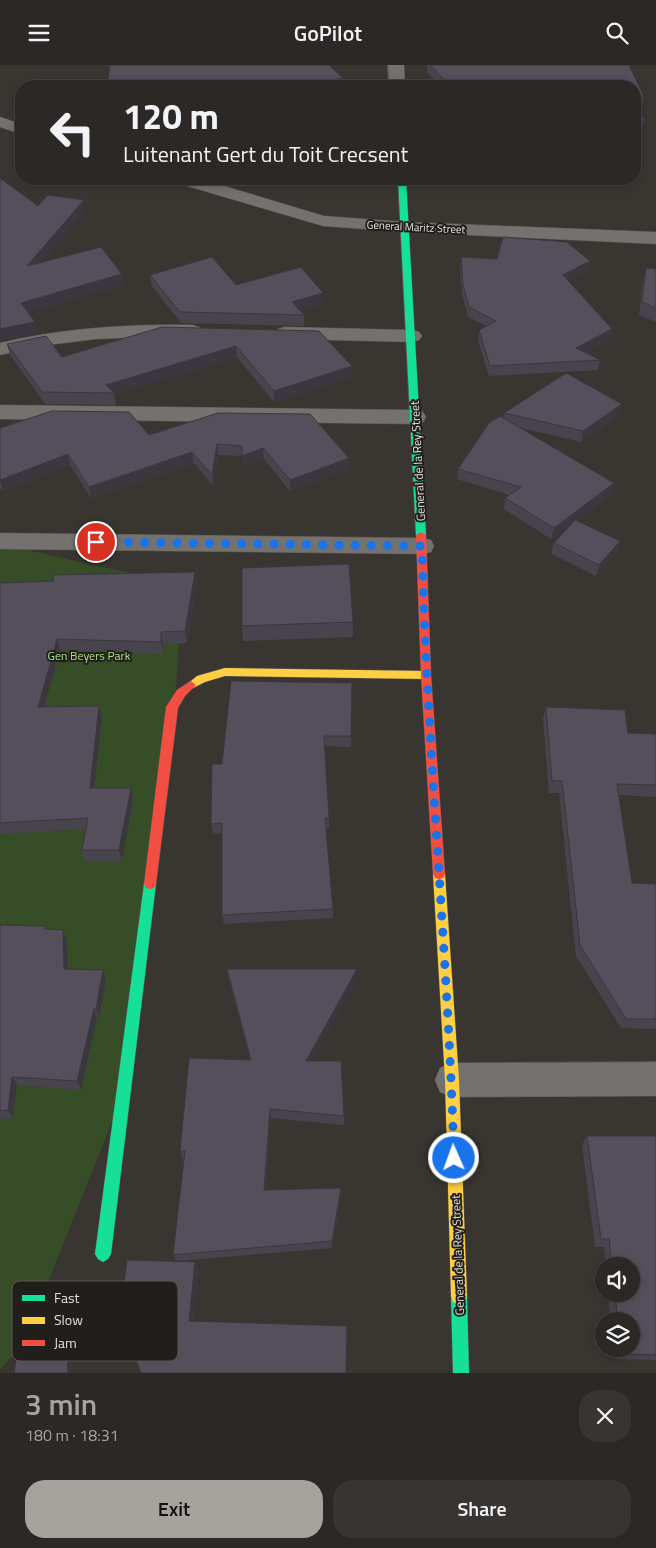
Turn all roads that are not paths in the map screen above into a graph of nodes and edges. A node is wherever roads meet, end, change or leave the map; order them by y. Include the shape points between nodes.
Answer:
1 (396, 65) edge
2 (397, 80) edge
3 (0, 122) edge
4 (15, 127) edge
5 (203, 185) edge
6 (402, 185) edge
7 (405, 227) junction
8 (656, 238) edge
9 (214, 331) edge
10 (264, 332) edge
11 (412, 336) junction
12 (0, 349) edge
13 (0, 412) edge
14 (415, 417) junction
15 (0, 541) edge
16 (422, 546) junction
17 (426, 675) junction
18 (452, 1079) junction
19 (656, 1079) edge
20 (103, 1254) dead end
21 (462, 1373) edge

1 - 2 street
3 - 4 street
5 - 7 street, General Maritz Street via 323,221
6 - 7 street, General de la Rey Street
7 - 8 street, General Maritz Street
7 - 11 street, General de la Rey Street
9 - 12 street via 145,329 97,332 46,338
10 - 11 street
11 - 14 street, General de la Rey Street
13 - 14 street
14 - 16 street, General de la Rey Street
15 - 16 street
16 - 17 street, General de la Rey Street
17 - 18 street, General de la Rey Street
17 - 20 street via 225,672 184,687 175,698
18 - 19 street
18 - 21 street, General de la Rey Street

